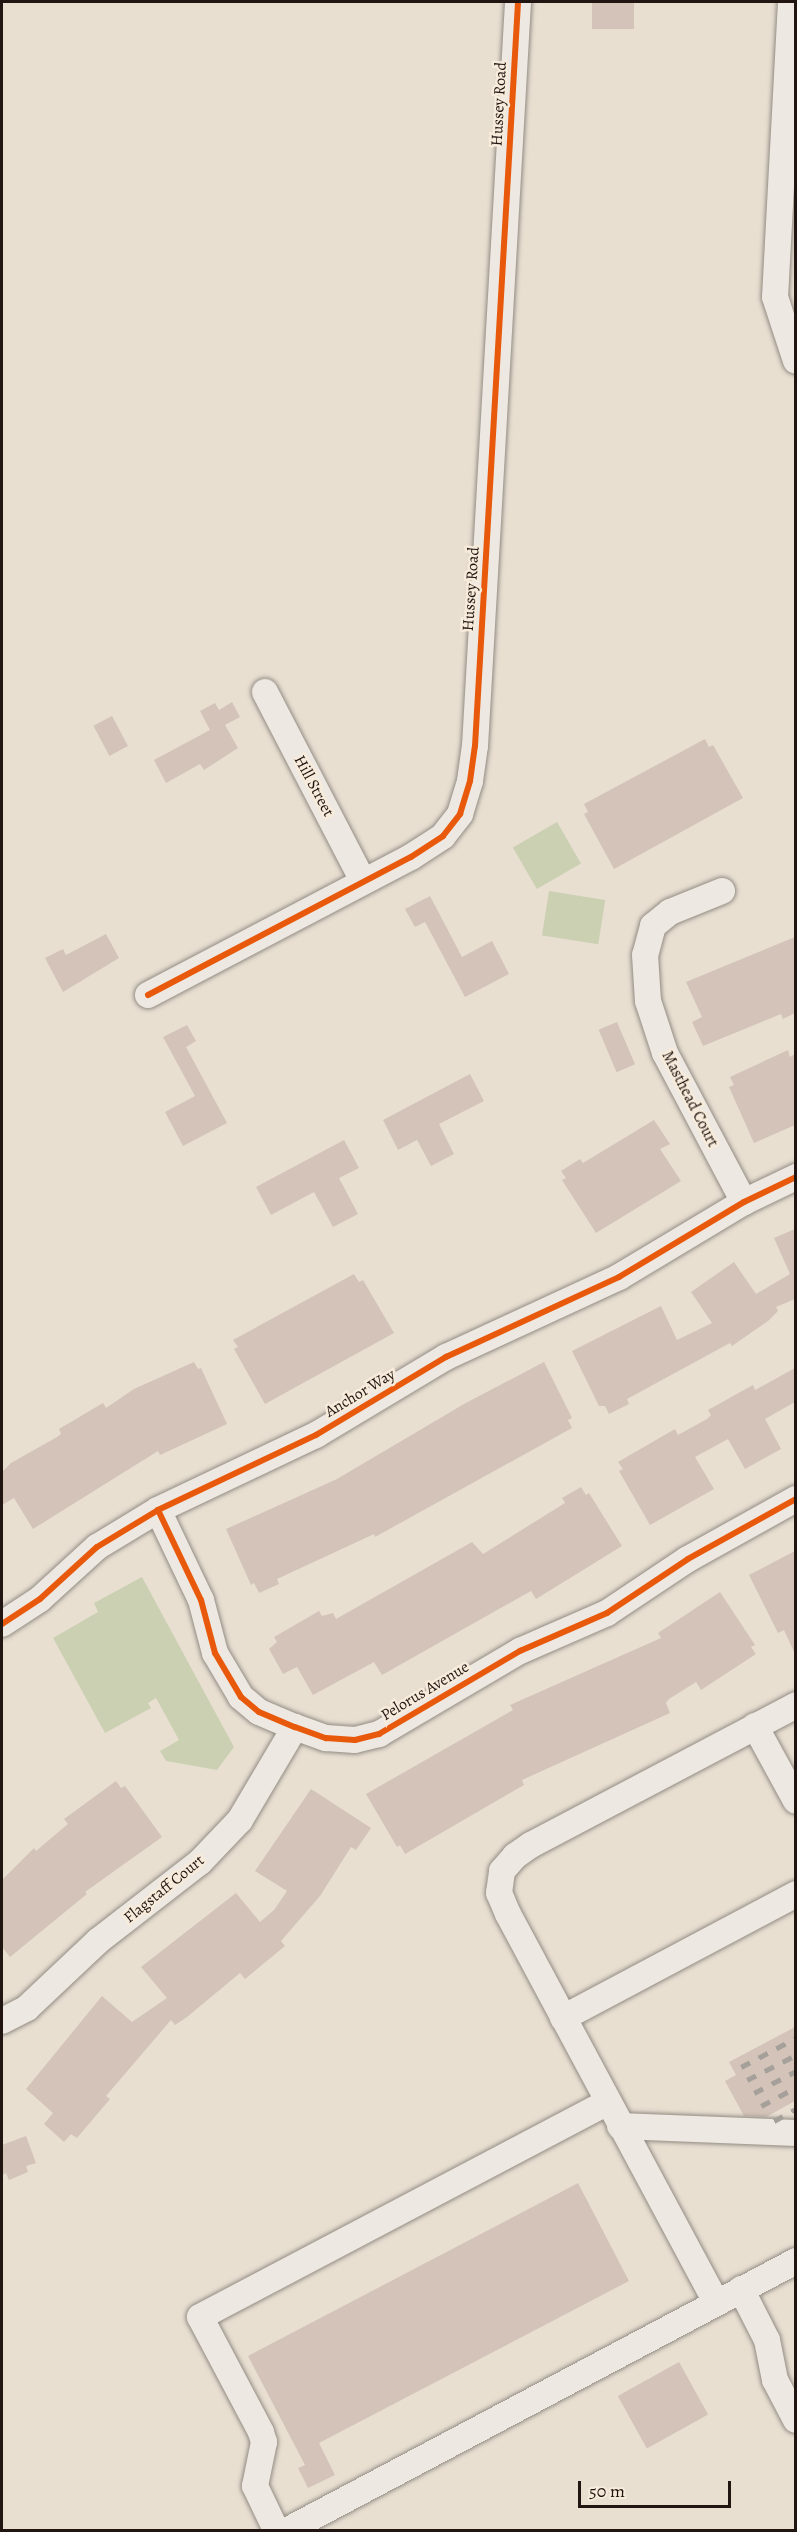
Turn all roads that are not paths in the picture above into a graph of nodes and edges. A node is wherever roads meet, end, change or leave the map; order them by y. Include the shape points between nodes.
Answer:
1 (518, 2) edge
2 (791, 2) edge
3 (795, 361) edge
4 (265, 692) dead end
5 (362, 879) junction
6 (722, 891) dead end
7 (148, 995) dead end
8 (795, 1177) edge
9 (744, 1202) junction
10 (795, 1499) edge
11 (158, 1510) junction
12 (2, 1624) edge
13 (795, 1705) edge
14 (756, 1726) junction
15 (295, 1727) junction
16 (795, 1801) edge
17 (795, 1894) edge
18 (563, 2018) junction
19 (2, 2021) edge
20 (607, 2102) junction
21 (620, 2126) junction
22 (795, 2133) edge
23 (795, 2260) edge
24 (741, 2289) junction
25 (716, 2302) junction
26 (795, 2420) edge
27 (325, 2522) edge
28 (276, 2530) edge
29 (288, 2530) edge

1 - 5 street, Hussey Road via 470,781 460,814 443,836
2 - 3 street via 775,297
4 - 5 street, Hill Street
5 - 7 street, Hussey Road
6 - 9 street, Masthead Court via 653,926 645,955 648,1001 664,1053
8 - 9 street
9 - 11 street, Anchor Way via 619,1277 446,1357 316,1435
10 - 15 street, Pelorus Avenue via 688,1559 607,1613 520,1651 379,1734 355,1740 326,1738
11 - 12 street, Anchor Way via 97,1547 40,1599
11 - 15 street, Pelorus Avenue via 201,1600 215,1653 241,1697 259,1712
13 - 14 street
14 - 16 street
14 - 18 street via 531,1845 501,1871 499,1893
15 - 19 street, Flagstaff Court via 240,1820 200,1862 98,1941 27,2008
17 - 18 street
18 - 20 street
20 - 21 street
20 - 28 street via 200,2317 261,2432 264,2442 255,2486
21 - 22 street
21 - 25 street
23 - 24 street
24 - 25 street
24 - 26 street via 767,2340 775,2380
25 - 27 street
27 - 29 street

